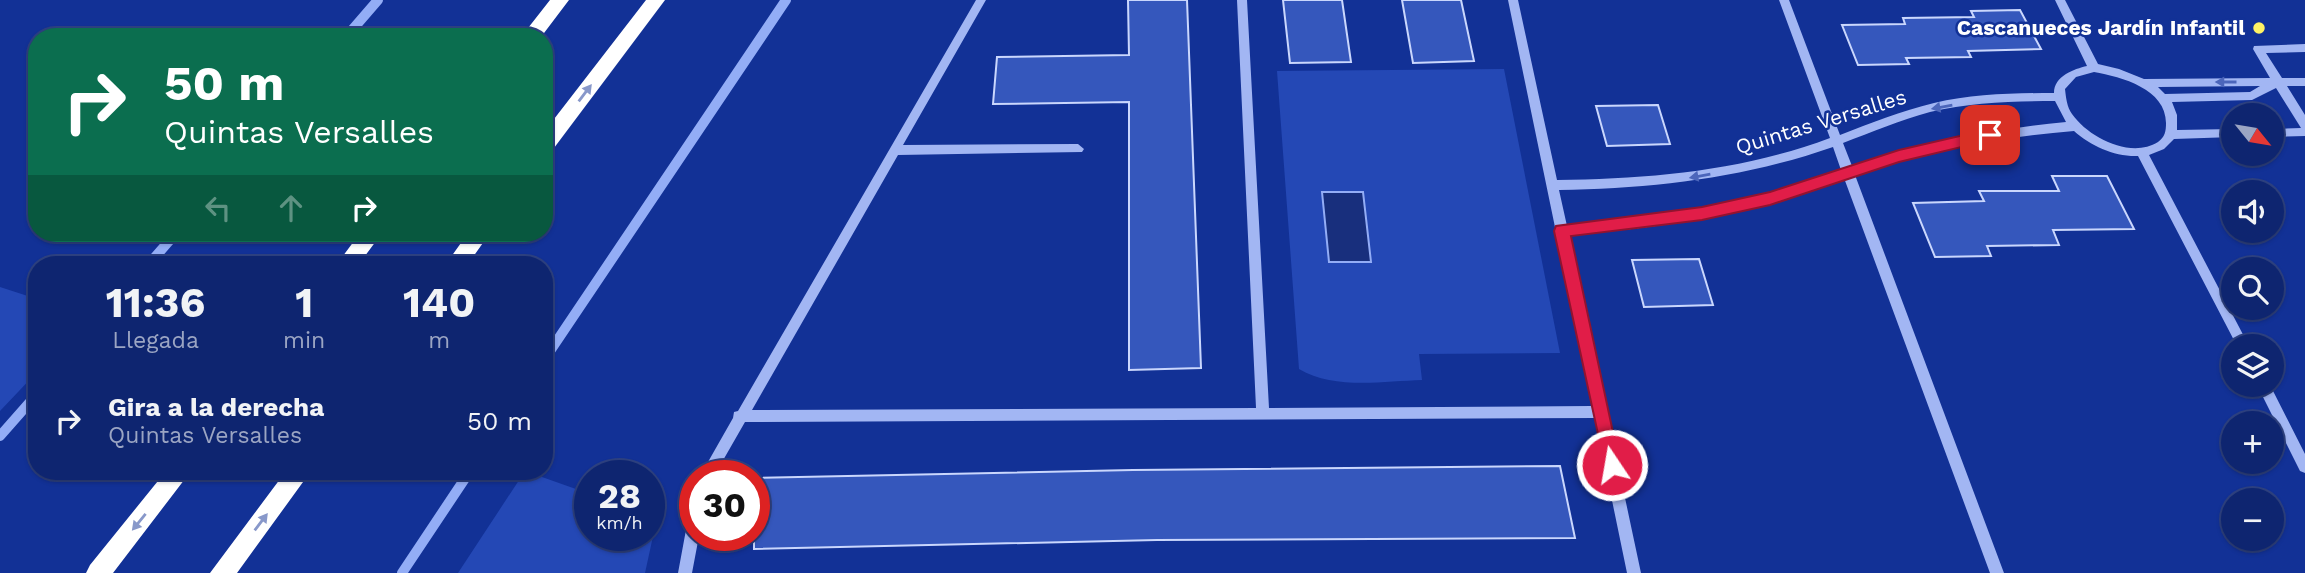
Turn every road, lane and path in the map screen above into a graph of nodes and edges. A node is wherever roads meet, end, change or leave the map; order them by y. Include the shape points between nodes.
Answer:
1 (560, 0) edge
2 (656, 0) edge
3 (981, 0) edge
4 (1242, 0) edge
5 (1513, 0) edge
6 (1784, 0) edge
7 (2060, 0) edge
8 (537, 28) edge
9 (2305, 48) edge
10 (2094, 68) junction
11 (2277, 82) junction
12 (2305, 82) edge
13 (2143, 83) junction
14 (2058, 97) junction
15 (2161, 98) junction
16 (2305, 125) edge
17 (2075, 126) junction
18 (2305, 132) edge
19 (2221, 133) edge
20 (2284, 133) edge
21 (553, 135) edge
22 (2171, 135) junction
23 (1836, 141) junction
24 (1078, 149) dead end
25 (895, 150) junction
26 (2141, 151) junction
27 (1848, 173) junction
28 (1553, 185) junction
29 (1562, 231) junction
30 (365, 242) edge
31 (473, 242) edge
32 (353, 256) edge
33 (462, 256) edge
34 (2237, 334) edge
35 (2269, 397) edge
36 (1600, 412) junction
37 (1263, 413) junction
38 (739, 416) junction
39 (716, 460) edge
40 (2305, 467) edge
41 (173, 480) edge
42 (293, 480) edge
43 (689, 551) edge
44 (98, 573) edge
45 (222, 573) edge
46 (685, 573) edge
47 (1634, 573) edge
48 (1997, 573) edge

1 - 8 highway
21 -> 2 highway
3 - 25 street
4 - 37 street
5 - 28 street
6 - 23 street
7 - 10 street
9 - 11 street via 2258,48
10 - 13 street
10 - 14 street via 2071,74 2059,88
11 - 12 street
11 -> 13 street
11 - 15 street via 2252,96
11 - 16 street
13 - 15 street
14 - 17 street
14 -> 23 street, Quintas Versalles via 1991,99 1933,108
15 - 22 street via 2170,111
17 - 26 street via 2106,145
17 - 27 street via 1945,144
18 - 20 street
19 - 22 street
22 - 26 street via 2160,146
23 - 27 street
23 -> 28 street, Quintas Versalles via 1753,166 1687,178
24 - 25 street
25 - 38 street
26 - 34 street
27 - 29 street via 1702,214
27 - 48 street
28 - 29 street
29 - 36 street
30 - 32 highway
31 - 33 highway
35 - 40 street
36 - 37 street
36 - 47 street
37 - 38 street
38 - 39 street
41 -> 44 highway
45 -> 42 highway
43 - 46 street

